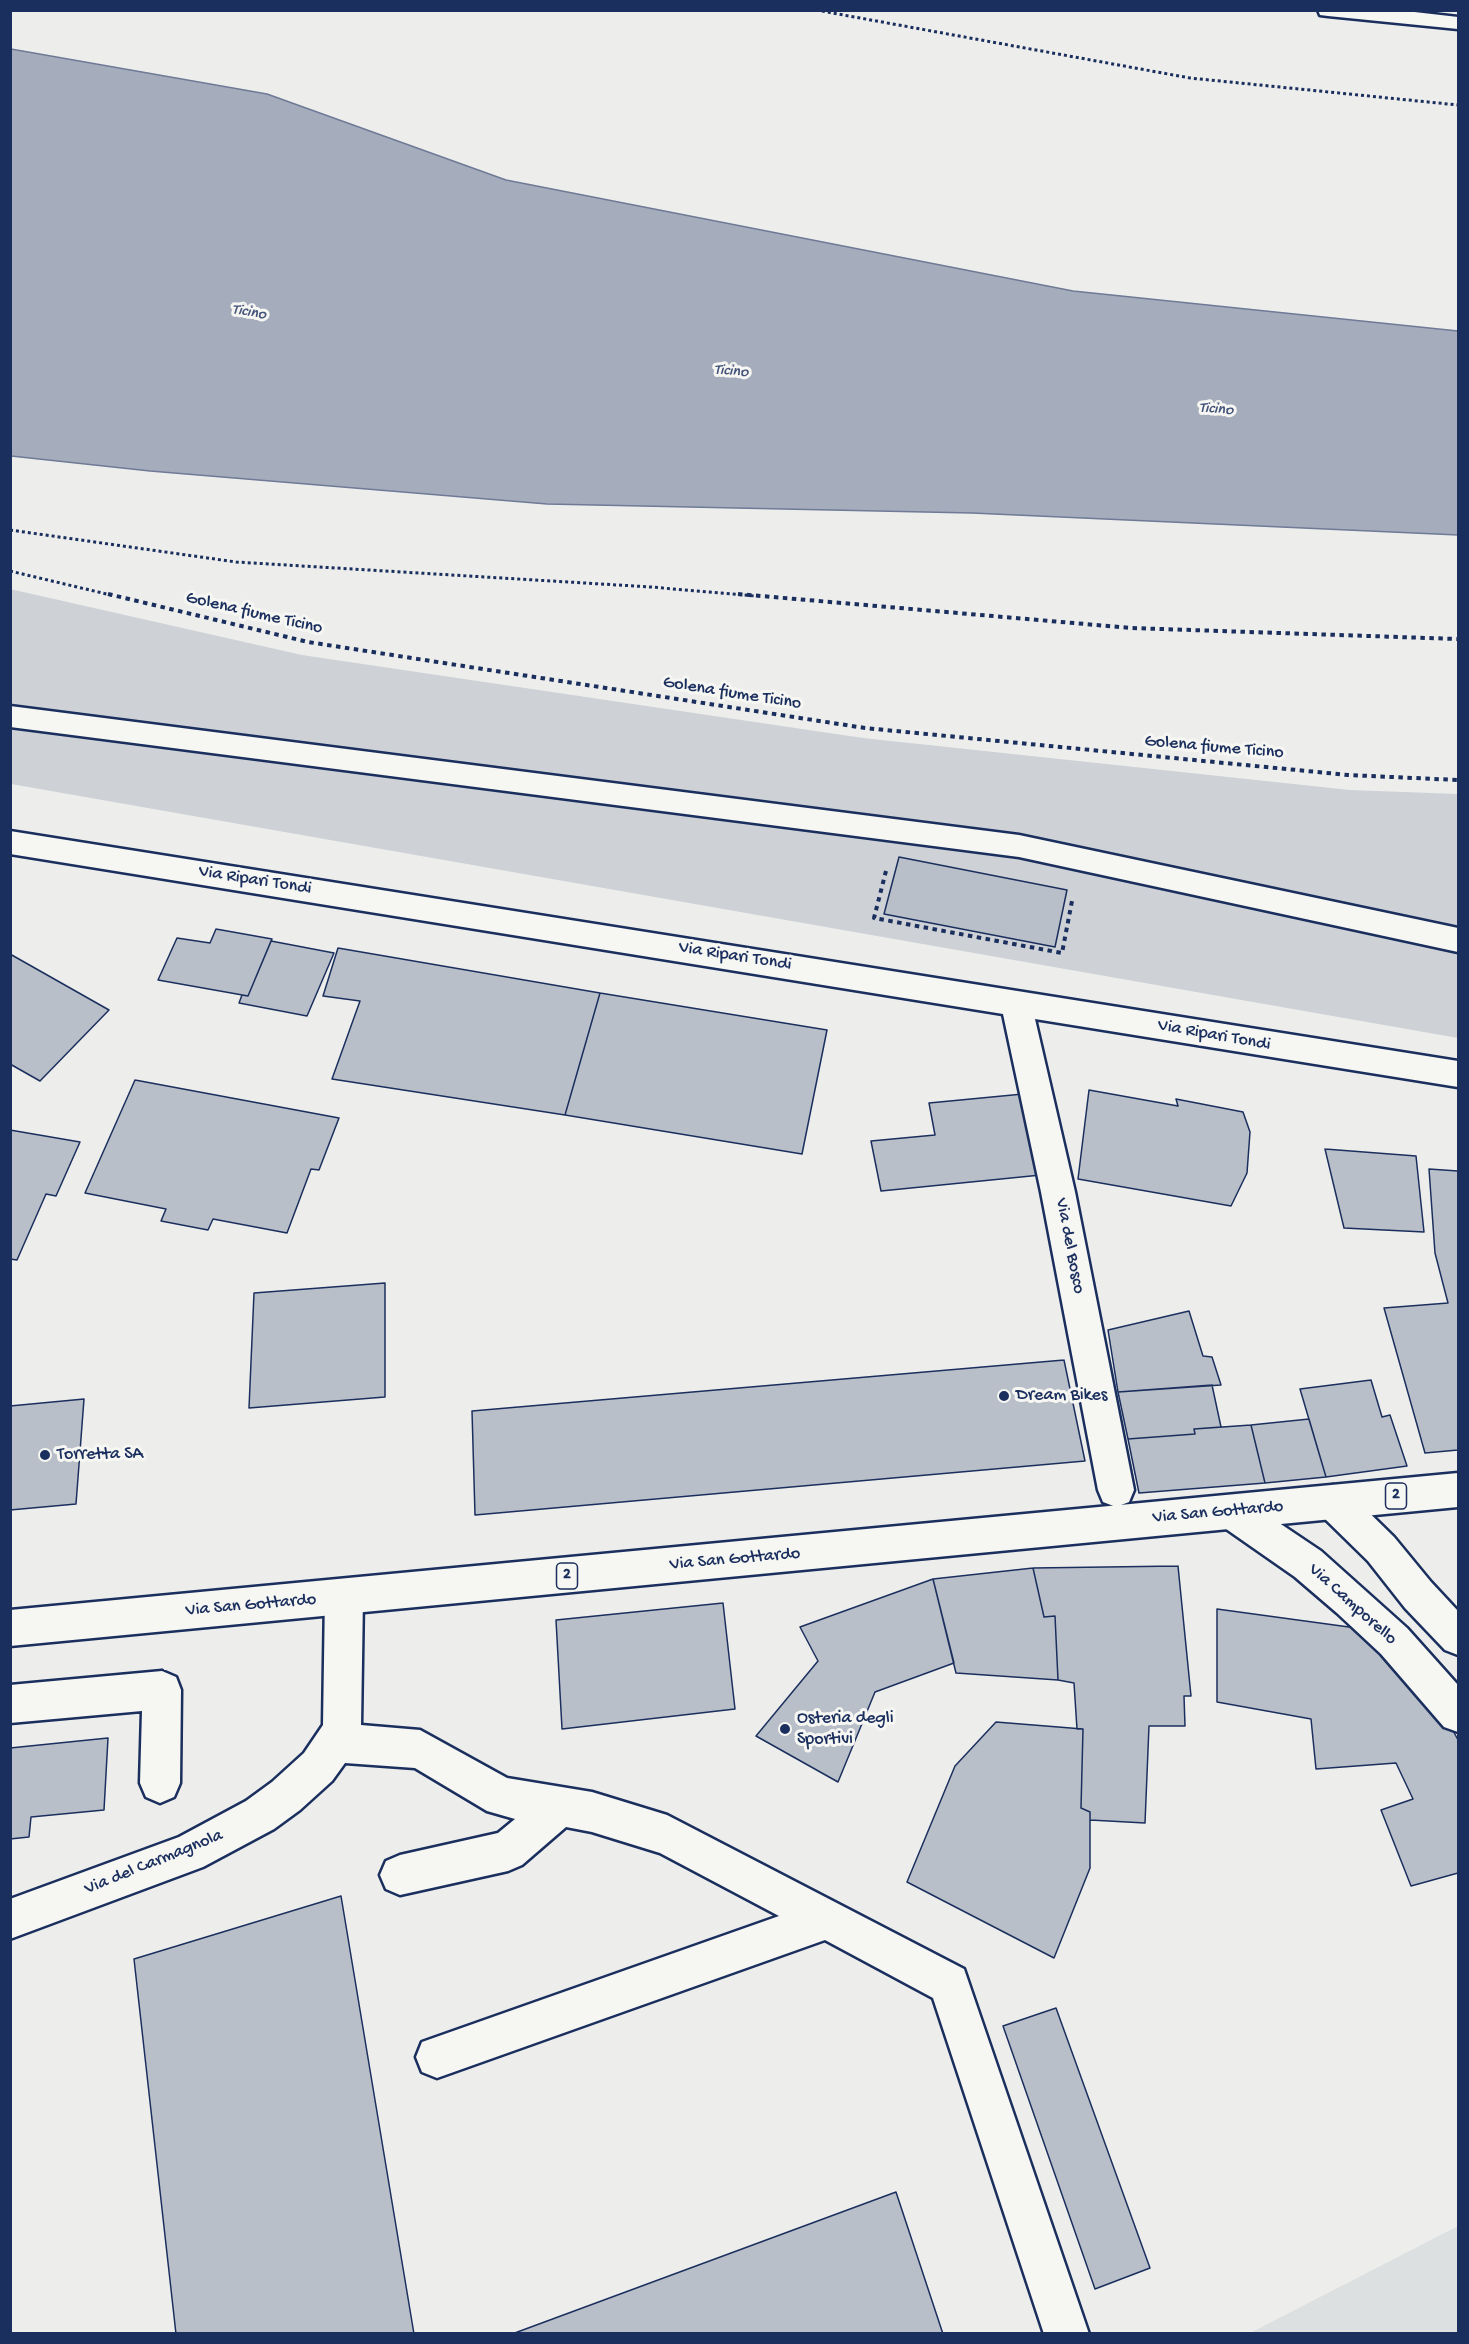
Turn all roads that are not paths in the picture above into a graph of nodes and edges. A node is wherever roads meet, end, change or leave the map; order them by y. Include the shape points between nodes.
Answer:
1 (1328, 10) edge
2 (1458, 23) edge
3 (10, 716) edge
4 (10, 842) edge
5 (1458, 940) edge
6 (1016, 1002) junction
7 (1458, 1074) edge
8 (1116, 1490) dead end
9 (1458, 1490) edge
10 (1333, 1502) junction
11 (1232, 1512) junction
12 (344, 1597) junction
13 (10, 1628) edge
14 (1458, 1637) edge
15 (10, 1704) edge
16 (1458, 1713) edge
17 (336, 1743) junction
18 (160, 1783) dead end
19 (560, 1807) junction
20 (400, 1875) dead end
21 (10, 1919) edge
22 (825, 1920) junction
23 (437, 2057) dead end
24 (1067, 2334) edge

1 - 2 main road
3 - 5 main road via 1019,846
4 - 6 main road, Via Ripari Tondi
6 - 7 main road, Via Ripari Tondi
6 - 8 main road, Via del Bosco
9 - 10 main road, Via San Gottardo / 2
10 - 11 main road, Via San Gottardo / 2
10 - 14 main road via 1381,1549
11 - 12 main road, Via San Gottardo / 2
11 - 16 main road, Via Camporello via 1308,1564 1350,1600 1394,1641
12 - 13 main road, Via San Gottardo / 2
12 - 17 main road, Via del Carmagnola via 342,1725
15 - 18 main road via 162,1690
17 - 19 main road via 420,1749 501,1797
17 - 21 main road, Via del Carmagnola via 318,1767 286,1796 228,1834 189,1853
19 - 20 main road via 508,1851
19 - 22 main road via 592,1812 668,1835
22 - 23 main road
22 - 24 main road via 949,1984

